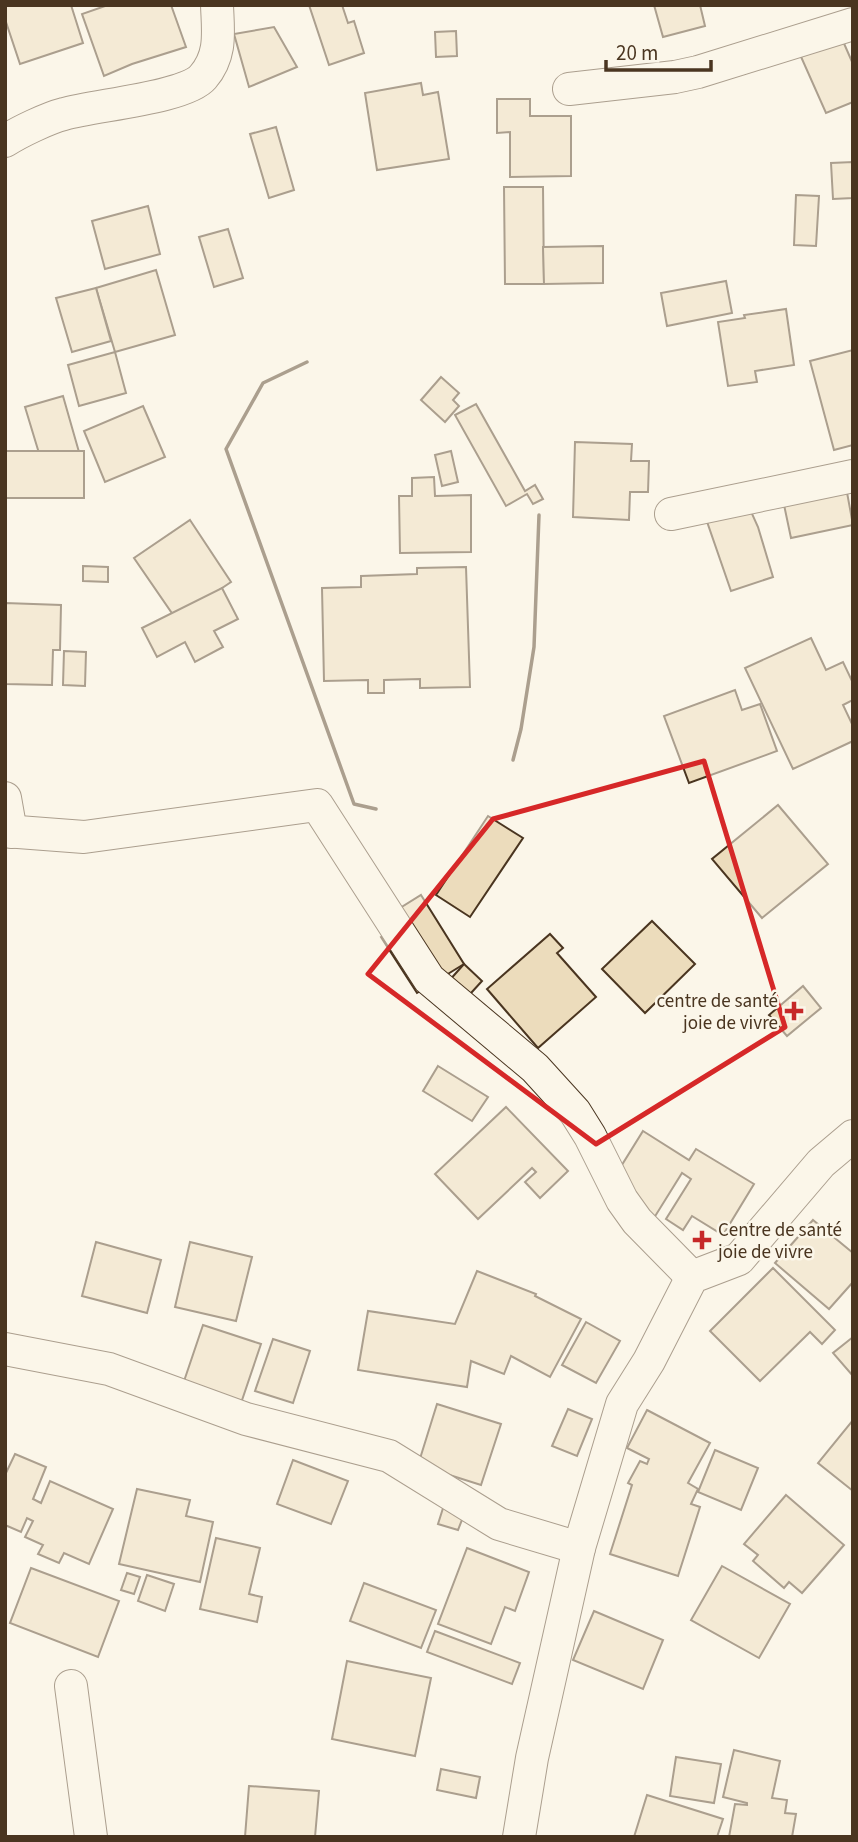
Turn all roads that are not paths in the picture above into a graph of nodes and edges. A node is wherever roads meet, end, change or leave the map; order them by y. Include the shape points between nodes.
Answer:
1 (217, 5) edge
2 (853, 24) edge
3 (569, 89) dead end
4 (5, 141) edge
5 (853, 476) edge
6 (671, 514) dead end
7 (5, 798) edge
8 (8, 832) edge
9 (853, 1136) edge
10 (692, 1277) junction
11 (5, 1349) edge
12 (579, 1548) junction
13 (71, 1686) dead end
14 (91, 1837) edge
15 (519, 1837) edge

1 - 4 street via 219,46 202,78 184,90 62,114
2 - 3 street via 698,72
5 - 6 street
7 - 8 street
8 - 10 street via 84,837 317,805 429,979 535,1068 575,1112 622,1200
9 - 10 street via 821,1163 739,1259
10 - 12 street via 622,1404
11 - 12 street via 109,1368 246,1419 389,1456 499,1524
12 - 15 street
13 - 14 street

